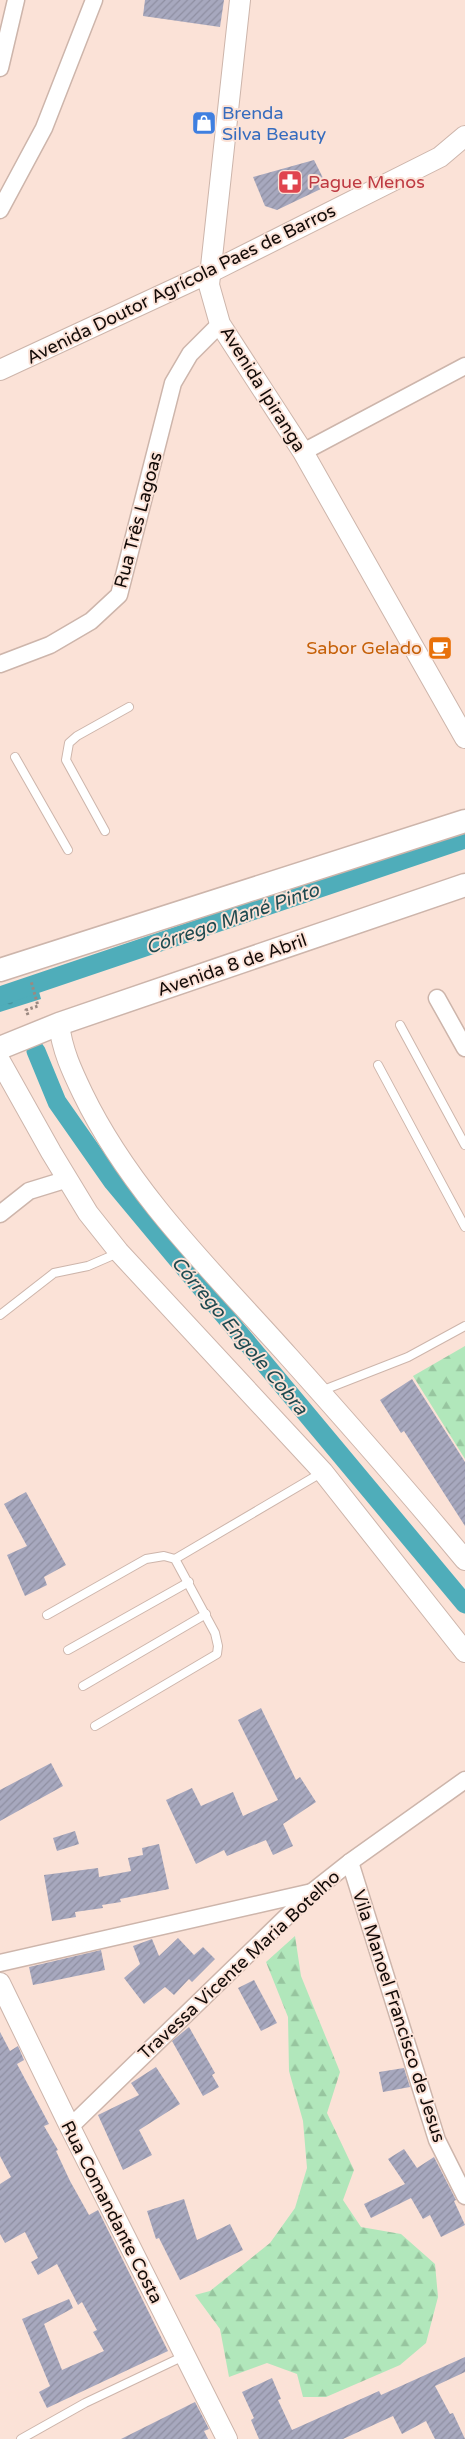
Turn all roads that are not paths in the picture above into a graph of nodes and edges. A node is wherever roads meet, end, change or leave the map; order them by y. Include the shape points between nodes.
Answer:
1 (16, 0) edge
2 (94, 0) edge
3 (240, 0) edge
4 (0, 68) edge
5 (465, 136) edge
6 (0, 210) edge
7 (211, 272) junction
8 (220, 324) junction
9 (465, 366) edge
10 (0, 370) edge
11 (303, 452) junction
12 (0, 664) edge
13 (129, 707) dead end
14 (464, 736) edge
15 (15, 757) dead end
16 (465, 821) edge
17 (104, 831) dead end
18 (68, 850) dead end
19 (465, 886) edge
20 (0, 970) edge
21 (437, 998) dead end
22 (59, 1024) junction
23 (400, 1025) dead end
24 (0, 1048) edge
25 (465, 1048) edge
26 (0, 1061) edge
27 (378, 1065) dead end
28 (465, 1145) edge
29 (68, 1179) junction
30 (0, 1214) edge
31 (465, 1227) edge
32 (119, 1252) junction
33 (0, 1315) edge
34 (465, 1326) edge
35 (320, 1391) junction
36 (323, 1472) junction
37 (175, 1558) junction
38 (465, 1560) edge
39 (189, 1582) junction
40 (206, 1614) junction
41 (47, 1616) dead end
42 (68, 1650) dead end
43 (465, 1652) edge
44 (83, 1686) dead end
45 (95, 1726) dead end
46 (465, 1780) edge
47 (350, 1862) junction
48 (312, 1892) junction
49 (0, 1963) edge
50 (0, 1983) edge
51 (70, 2126) junction
52 (465, 2196) edge
53 (185, 2356) junction
54 (21, 2439) edge
55 (227, 2439) edge

1 - 4 street
2 - 6 street via 44,128
3 - 7 street, Avenida Ipiranga
5 - 7 street, Avenida Doutor Agrícola Paes de Barros via 440,157
7 - 8 street, Avenida Ipiranga via 209,285
7 - 10 street, Avenida Doutor Agrícola Paes de Barros
8 - 11 street, Avenida Ipiranga
8 - 12 street, Rua Três Lagoas via 190,354 173,383 119,595 92,622 50,645
9 - 11 street
11 - 14 street, Avenida Ipiranga
13 - 17 lane via 69,743 66,760
15 - 18 lane
16 - 20 main road
19 - 22 main road, Avenida 8 de Abril
21 - 25 street
22 - 24 main road, Avenida 8 de Abril
22 - 35 street via 61,1044 71,1070 101,1132 162,1215
23 - 28 lane
26 - 29 street
27 - 31 lane
29 - 30 street via 29,1190
29 - 32 street via 88,1213
32 - 33 lane via 88,1266 54,1273
32 - 36 street
34 - 35 lane via 408,1357
35 - 38 street via 398,1478
36 - 37 lane
36 - 43 street
37 - 39 lane
37 - 41 lane via 146,1559
39 - 40 lane
39 - 42 lane
40 - 44 lane
40 - 45 lane via 215,1633 217,1654
46 - 47 street, Travessa Vicente Maria Botelho
47 - 48 street, Travessa Vicente Maria Botelho
47 - 52 street, Vila Manoel Francisco de Jesus via 437,2140
48 - 49 street
48 - 51 street, Travessa Vicente Maria Botelho
50 - 51 street, Rua Comandante Costa
51 - 53 street, Rua Comandante Costa
53 - 54 lane via 85,2403
53 - 55 street, Rua Comandante Costa

